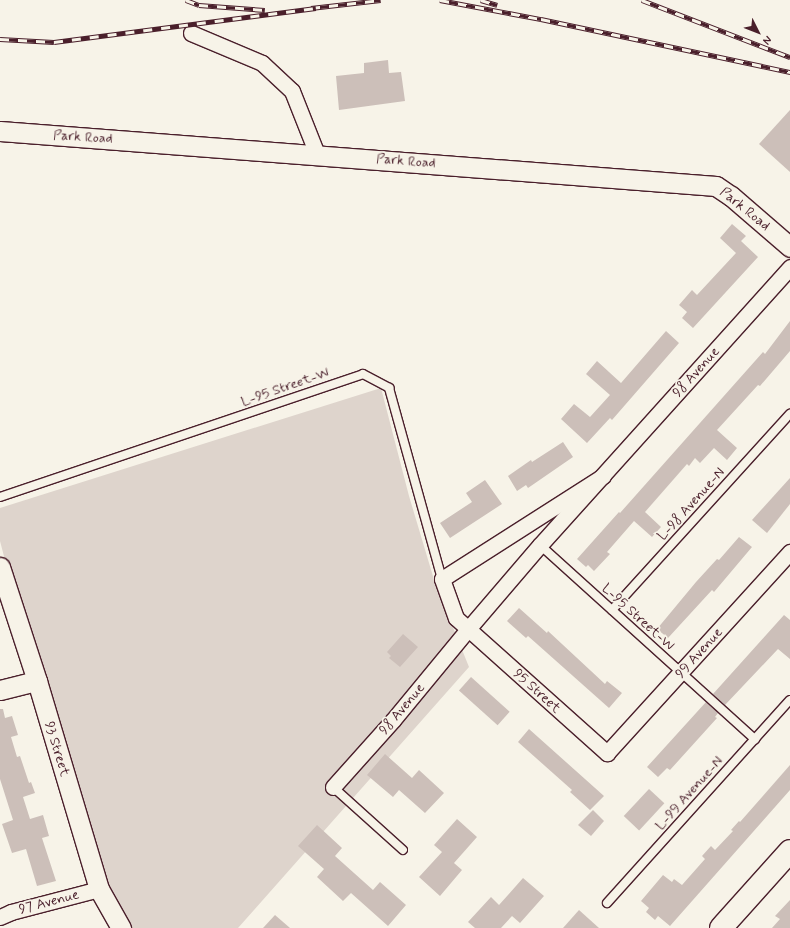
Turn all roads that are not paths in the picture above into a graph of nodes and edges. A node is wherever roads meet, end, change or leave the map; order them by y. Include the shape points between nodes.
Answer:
1 (191, 33) dead end
2 (0, 132) edge
3 (317, 154) junction
4 (790, 247) edge
5 (790, 267) edge
6 (790, 414) edge
7 (603, 476) junction
8 (0, 497) edge
9 (540, 545) junction
10 (790, 552) edge
11 (0, 567) edge
12 (442, 579) junction
13 (612, 610) junction
14 (468, 629) junction
15 (682, 673) junction
16 (37, 681) junction
17 (0, 690) edge
18 (790, 700) edge
19 (755, 739) junction
20 (607, 753) joint
21 (334, 787) joint
22 (404, 850) dead end
23 (790, 851) edge
24 (100, 888) junction
25 (607, 903) dead end
26 (0, 917) edge
27 (121, 928) edge
28 (721, 928) edge

1 - 3 street via 262,63 292,91
2 - 3 street, Park Road
3 - 4 street, Park Road via 716,186
5 - 7 street, 98 Avenue
6 - 13 lane, L-98 Avenue-N
7 - 9 street, 98 Avenue
7 - 12 street, 98 Avenue
8 - 12 lane, L-95 Street-W via 363,374 388,388
9 - 13 lane, L-95 Street-W
9 - 14 street, 98 Avenue
10 - 15 street, 99 Avenue
11 - 16 street, 93 Street
12 - 14 street via 456,618
13 - 15 lane, L-95 Street-W
14 - 20 street, 95 Street
14 - 21 street, 98 Avenue
15 - 19 lane, L-95 Street-W
15 - 20 street, 99 Avenue
16 - 17 street
16 - 24 street, 93 Street
18 - 19 lane, L-99 Avenue-N
19 - 25 lane, L-99 Avenue-N
21 - 22 lane
23 - 28 main road
24 - 26 street, 97 Avenue
24 - 27 street, 93 Street

